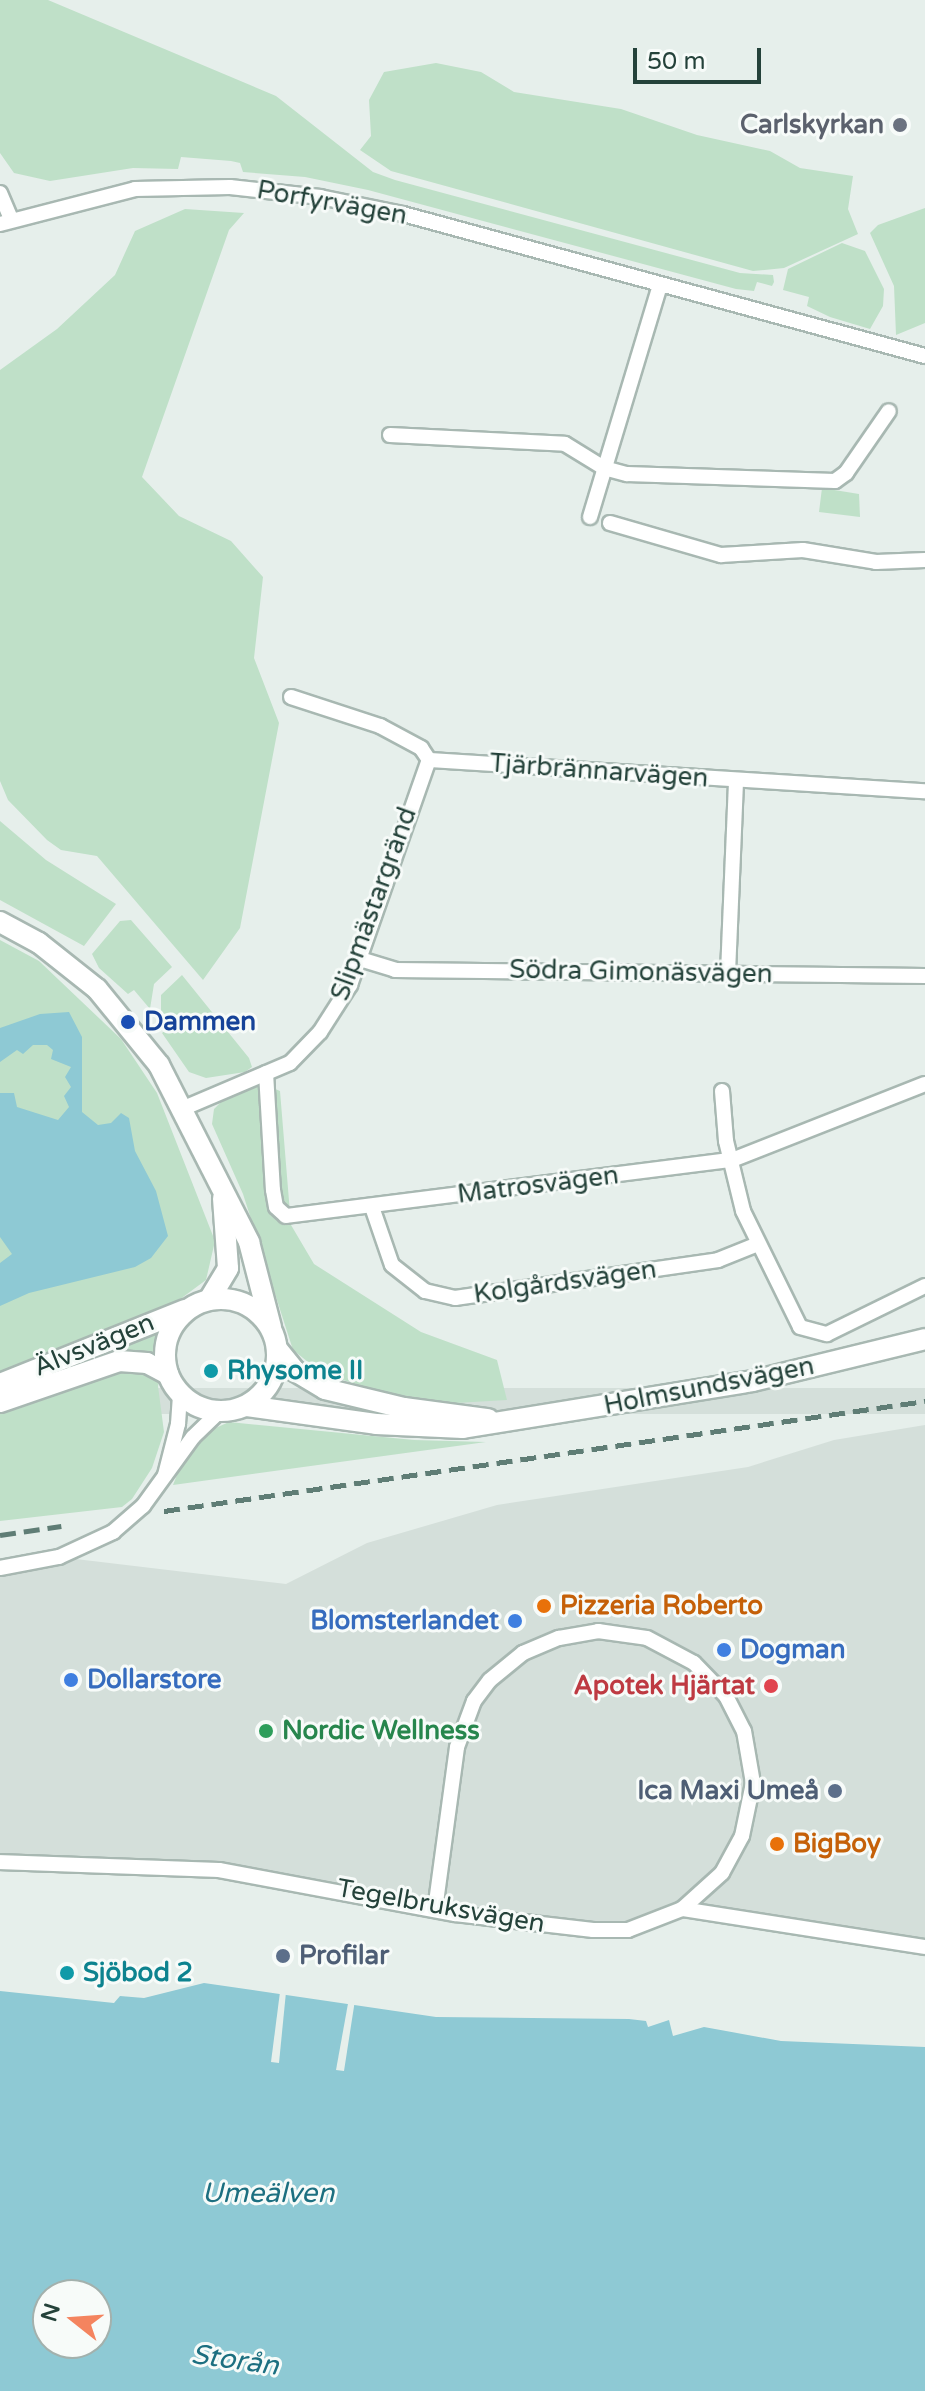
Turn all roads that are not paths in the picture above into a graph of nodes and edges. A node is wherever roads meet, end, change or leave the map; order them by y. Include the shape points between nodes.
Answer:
1 (0, 193) edge
2 (5, 222) edge
3 (660, 285) junction
4 (925, 356) edge
5 (889, 411) dead end
6 (390, 435) dead end
7 (604, 468) junction
8 (590, 517) dead end
9 (610, 523) dead end
10 (925, 560) edge
11 (291, 697) dead end
12 (429, 760) junction
13 (736, 781) junction
14 (925, 791) edge
15 (0, 922) edge
16 (360, 959) junction
17 (728, 973) junction
18 (925, 976) edge
19 (266, 1073) junction
20 (925, 1084) edge
21 (722, 1091) dead end
22 (184, 1108) junction
23 (732, 1160) junction
24 (223, 1198) junction
25 (372, 1207) junction
26 (758, 1244) junction
27 (925, 1286) edge
28 (209, 1300) junction
29 (189, 1309) junction
30 (271, 1327) junction
31 (925, 1339) edge
32 (278, 1350) junction
33 (168, 1374) junction
34 (0, 1384) edge
35 (180, 1394) junction
36 (0, 1402) edge
37 (247, 1406) junction
38 (219, 1412) junction
39 (491, 1420) junction
40 (164, 1478) junction
41 (0, 1568) edge
42 (0, 1862) edge
43 (682, 1909) junction
44 (435, 1910) junction
45 (925, 1947) edge

1 - 2 street
2 - 3 street, Porfyrvägen via 135,189 278,191 403,214
3 - 4 street, Porfyrvägen
3 - 7 street
5 - 7 street via 835,481 725,474 707,479
6 - 7 street via 565,444
7 - 8 street
9 - 10 street via 721,555 803,550 876,562
11 - 12 street via 380,726 421,748
12 - 13 street, Tjärbrännarvägen
12 - 16 street, Slipmästargränd
13 - 14 street, Tjärbrännarvägen
13 - 17 street
15 - 22 main road via 39,943 97,989 141,1039
16 - 17 street, Södra Gimonäsvägen via 395,970
16 - 19 street, Slipmästargränd via 350,985 306,1049
17 - 18 street, Södra Gimonäsvägen
19 - 22 street, Slipmästargränd
19 - 25 street, Matrosvägen via 276,1207 294,1216
20 - 23 street, Matrosvägen
21 - 23 street
22 - 24 main road
23 - 25 street, Matrosvägen
23 - 26 street via 743,1211
24 - 28 main road via 228,1268
24 - 30 main road via 235,1209 249,1242
25 - 26 street, Kolgårdsvägen via 392,1265 425,1291 455,1298 718,1260
26 - 27 street via 800,1327 809,1332 827,1334
28 - 29 main road
28 - 30 main road via 246,1304
29 - 33 main road via 167,1338
29 - 34 main road, Älvsvägen
30 - 32 main road
31 - 39 main road, Holmsundsvägen via 674,1396
32 - 37 main road via 270,1382
32 - 39 main road, Holmsundsvägen via 295,1371 325,1389 404,1408
33 - 35 main road
33 - 36 main road, Älvsvägen via 147,1363 119,1361
35 - 38 main road
35 - 40 street
37 - 38 main road
37 - 39 main road, Holmsundsvägen via 376,1424 463,1428
38 - 40 street
40 - 41 street via 143,1506 98,1540 59,1557
42 - 44 street, Tegelbruksvägen via 219,1870
43 - 44 street, Tegelbruksvägen via 619,1930
43 - 44 street via 722,1873 742,1836 753,1783 744,1731 726,1696 694,1663 647,1638 598,1631 550,1640 523,1653 474,1701 457,1747
43 - 45 street, Tegelbruksvägen

